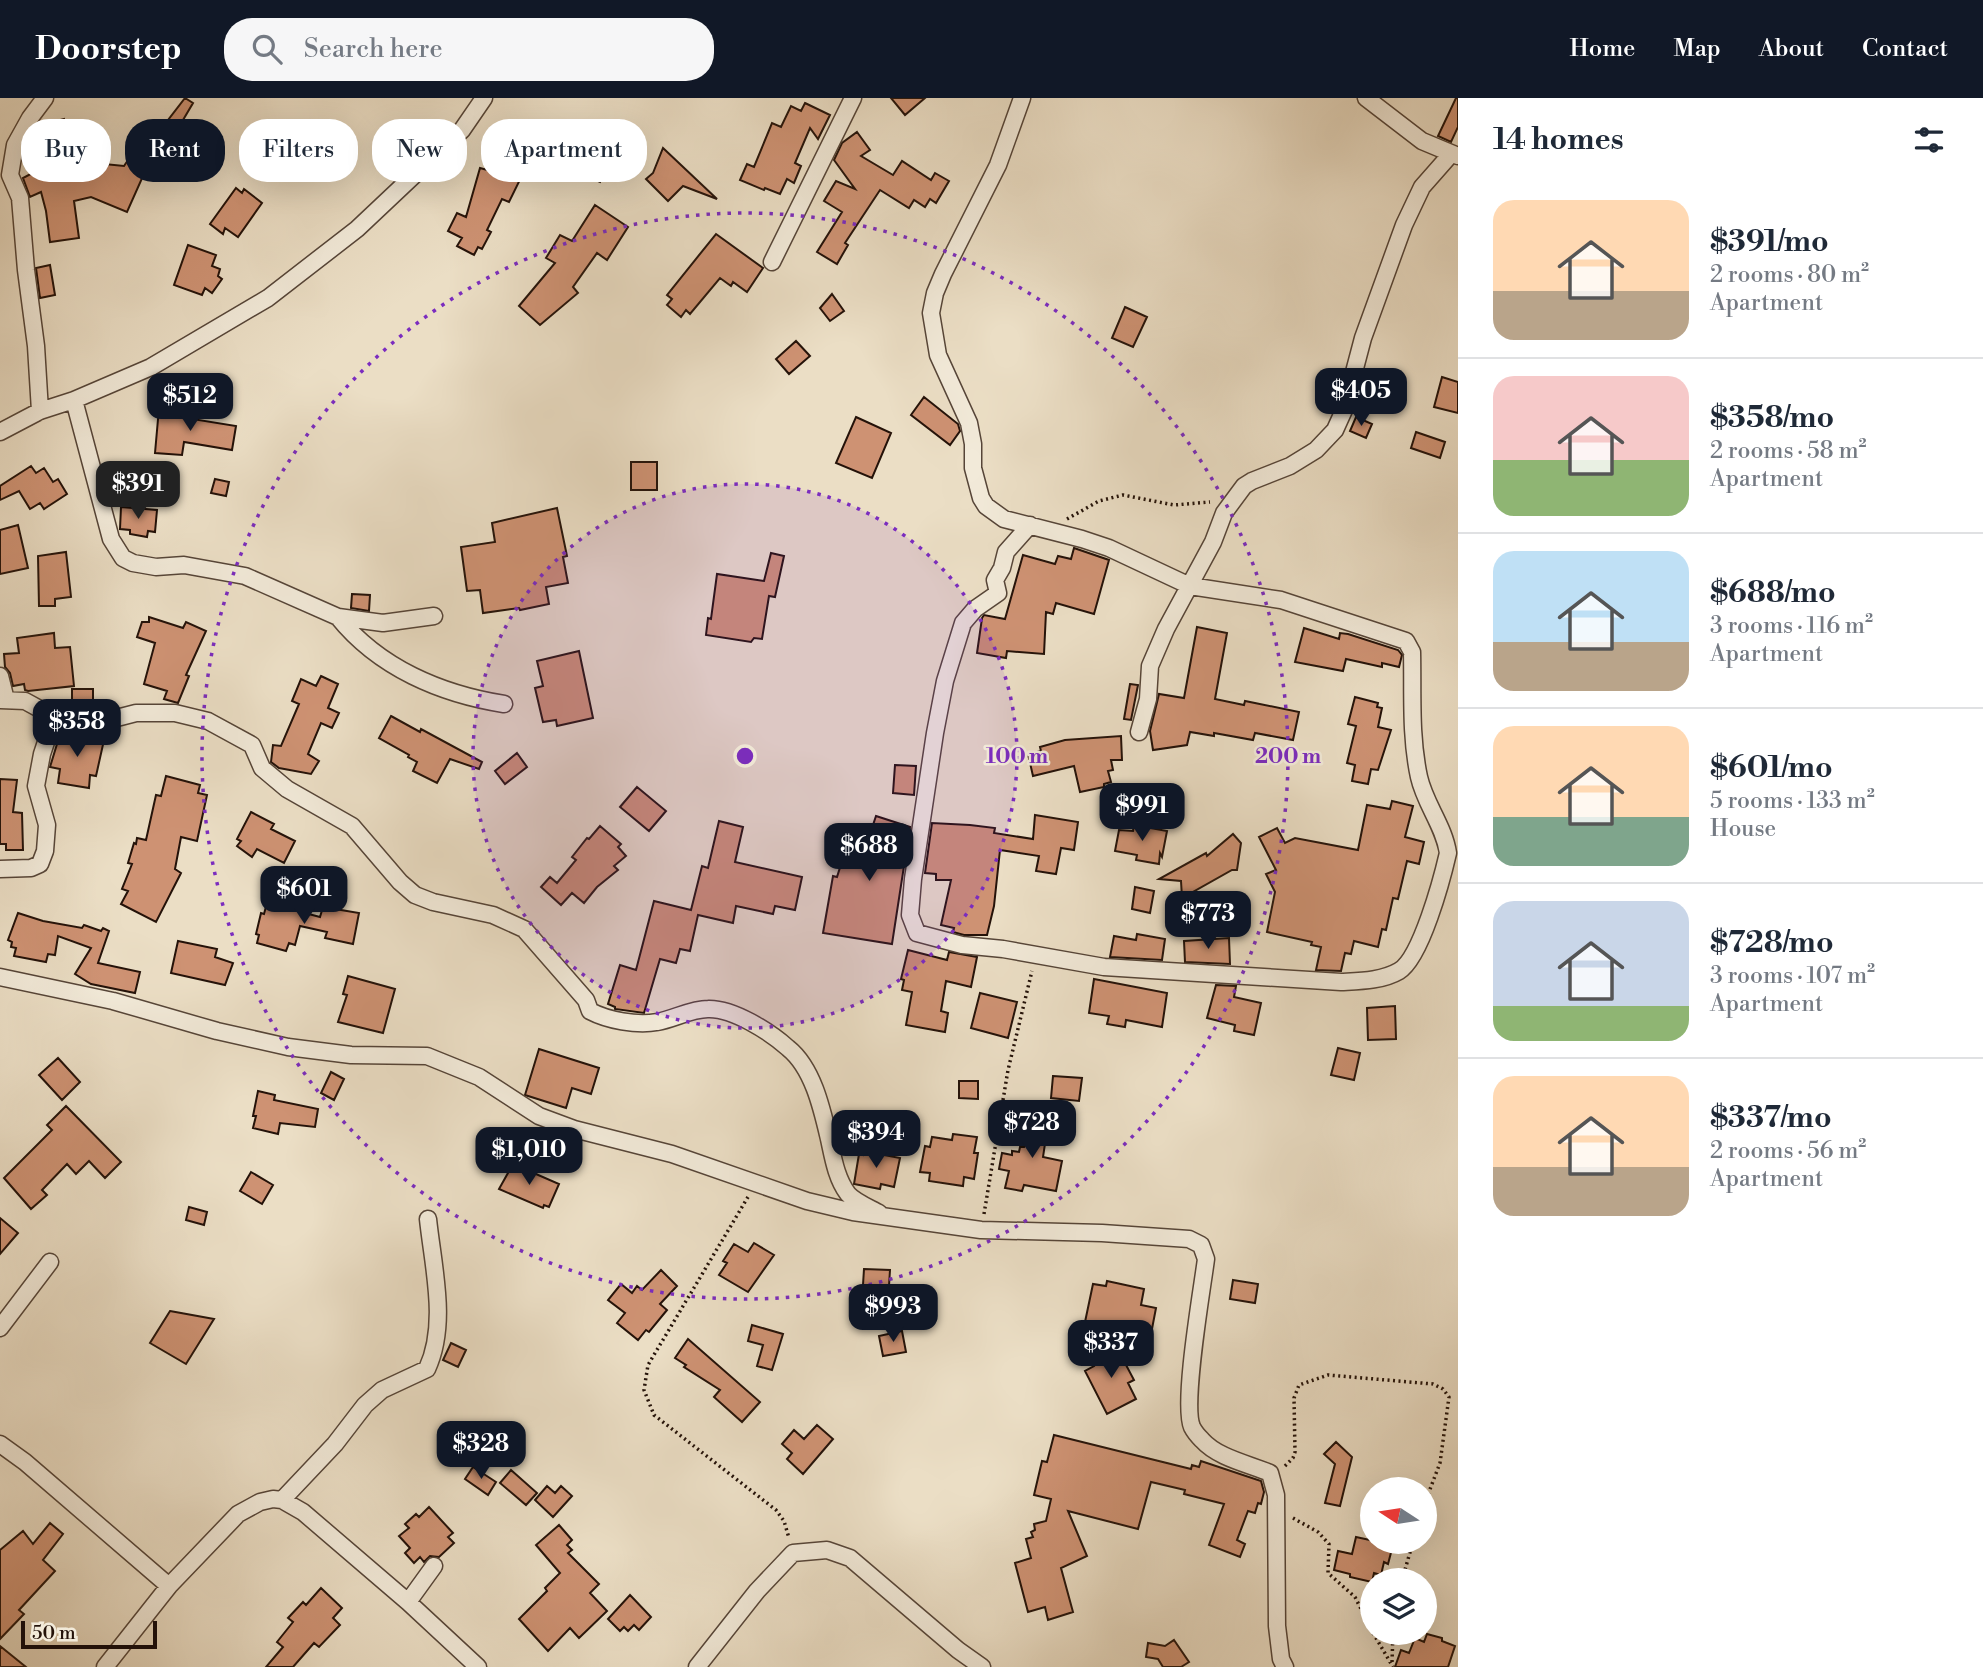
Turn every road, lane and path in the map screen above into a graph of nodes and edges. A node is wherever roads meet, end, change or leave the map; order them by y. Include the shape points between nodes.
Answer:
1 (45, 98) edge
2 (484, 98) edge
3 (853, 98) edge
4 (1022, 98) edge
5 (1366, 98) edge
6 (1454, 155) edge
7 (772, 262) dead end
8 (74, 400) junction
9 (40, 411) junction
10 (0, 432) edge
11 (1231, 502) junction
12 (1030, 526) junction
13 (1047, 529) junction
14 (1190, 586) junction
15 (434, 616) dead end
16 (338, 617) junction
17 (0, 676) edge
18 (3, 700) edge
19 (504, 704) dead end
20 (47, 713) junction
21 (1139, 732) dead end
22 (0, 869) edge
23 (1036, 956) junction
24 (0, 977) edge
25 (756, 1184) junction
26 (887, 1218) junction
27 (428, 1219) dead end
28 (982, 1230) junction
29 (50, 1262) dead end
30 (0, 1328) edge
31 (0, 1444) edge
32 (1270, 1473) junction
33 (1435, 1477) edge
34 (282, 1500) junction
35 (1277, 1515) junction
36 (793, 1553) junction
37 (434, 1566) dead end
38 (169, 1586) junction
39 (408, 1602) junction
40 (1360, 1607) edge
41 (1380, 1645) edge
42 (1393, 1645) edge
43 (1392, 1666) edge
44 (105, 1667) edge
45 (478, 1667) edge
46 (697, 1667) edge
47 (982, 1667) edge
48 (1285, 1667) edge

1 - 9 street via 15,145 10,175 20,198
2 - 8 street via 462,130 357,229 268,298 150,367
3 - 7 street
4 - 12 street via 998,165 943,274 931,313 938,355 969,423 981,498 1004,519
5 - 6 street via 1422,141
6 - 11 street via 1422,187 1404,225 1335,430 1316,450 1290,467 1252,481
8 - 9 street
8 - 16 street via 111,539 123,558 246,576
9 - 10 street
11 - 13 path via 1174,505 1130,496 1109,497
11 - 14 street
12 - 13 street
12 - 23 street via 1006,552 995,580 998,593 975,609 955,642 934,733 910,915 917,933
13 - 14 street via 1109,548
14 - 21 street via 1150,666
14 - 23 street via 1282,600 1410,645 1419,778 1448,853 1423,934 1399,971 1362,981 1104,967
15 - 16 street via 383,623
16 - 19 street via 364,644 406,674
17 - 18 street
18 - 20 street via 25,701
20 - 22 street via 52,724 36,786 47,825 45,851 40,864
20 - 26 street via 104,720 136,713 175,713 208,721 252,745 262,768 287,789 352,826 415,895 494,915 524,929 586,1000 590,1011 613,1019 655,1023 705,1008 717,1009 764,1030 790,1049 805,1069 825,1121 835,1170 849,1195
23 - 28 path via 1008,1069
24 - 25 street via 288,1047 351,1055 426,1056 479,1077 539,1116 696,1161
25 - 26 street via 807,1201
25 - 36 path via 648,1366 644,1390 654,1415 776,1510
26 - 28 street
27 - 34 street via 438,1311 436,1348 427,1369 382,1390 365,1405
28 - 32 street via 1102,1233 1189,1239 1202,1245 1206,1259 1191,1378 1192,1427 1204,1442
29 - 30 street
31 - 38 street
32 - 33 path via 1281,1469 1295,1452 1294,1398 1299,1385 1328,1375 1433,1384 1443,1389 1449,1397
32 - 35 street
34 - 38 street via 260,1502 238,1514
34 - 39 street via 303,1512
35 - 40 path via 1295,1518 1329,1544 1328,1573
35 - 48 street via 1277,1626
36 - 46 street
36 - 47 street via 827,1550 850,1558
37 - 39 street
38 - 44 street
39 - 45 street
41 - 43 path
42 - 43 path

